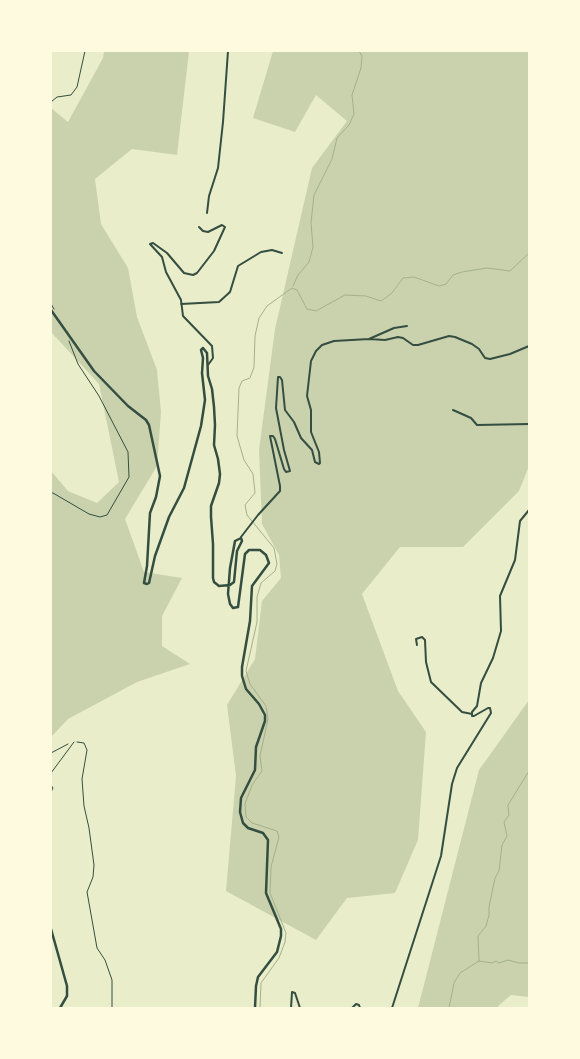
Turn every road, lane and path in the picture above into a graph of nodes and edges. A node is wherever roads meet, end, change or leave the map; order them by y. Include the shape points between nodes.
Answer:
1 (84, 51) edge
2 (228, 51) edge
3 (51, 102) edge
4 (208, 213) dead end
5 (199, 227) dead end
6 (282, 253) dead end
7 (181, 304) junction
8 (51, 310) edge
9 (407, 326) dead end
10 (369, 339) junction
11 (68, 340) dead end
12 (529, 346) edge
13 (208, 365) junction
14 (453, 410) dead end
15 (529, 424) edge
16 (51, 493) edge
17 (529, 510) edge
18 (241, 538) junction
19 (417, 644) dead end
20 (472, 714) junction
21 (74, 742) junction
22 (51, 753) edge
23 (51, 773) edge
24 (51, 785) edge
25 (51, 792) edge
26 (51, 929) edge
27 (60, 1008) edge
28 (112, 1008) edge
29 (255, 1008) edge
30 (291, 1008) edge
31 (300, 1008) edge
32 (352, 1008) edge
33 (360, 1008) edge
34 (392, 1008) edge

1 - 3 path via 77,87 70,96 57,96
2 - 4 street via 224,122
5 - 7 street via 208,232 222,225 225,227 214,251 193,275 184,273 167,253 150,244 162,257
6 - 7 street via 272,250 260,252 238,266 230,292 219,302
7 - 13 street via 183,316 212,346 213,358
8 - 13 street via 94,371 149,425 160,476 150,513 145,584 149,583 169,517 186,483 202,426 205,400 203,348
9 - 10 street
10 - 12 street via 403,338 418,345 441,337 455,337 472,344 490,359
10 - 18 street via 328,342 313,355 307,399 311,410 311,436 321,461 319,464 285,410 281,377 277,378 276,408 291,469 288,472 284,469 275,439 270,436 280,491
11 - 16 path via 78,364 128,452 129,477 106,515 100,517
13 - 18 street via 215,416 214,445 220,474 211,506 212,575 216,584 233,584
14 - 15 street via 471,418 477,425
17 - 20 street via 520,521 515,560 500,596 500,631
18 - 29 street via 235,541 230,568 228,594 233,608 238,607 245,554 253,549 260,550 268,563 252,586 242,667 243,683 264,710 265,721 256,747 255,770 241,798 240,812 243,823 263,833 268,840 266,893 282,936 277,952 258,977
19 - 20 street via 416,639 422,637 431,682 462,712
20 - 34 street via 474,716 488,708 492,710 457,768 441,856
21 - 22 path
21 - 23 lane
21 - 28 path via 86,746 82,779 94,865 88,892 97,948 112,980
24 - 25 lane
26 - 27 street via 67,986
30 - 31 street via 292,992
32 - 33 street via 356,1004

